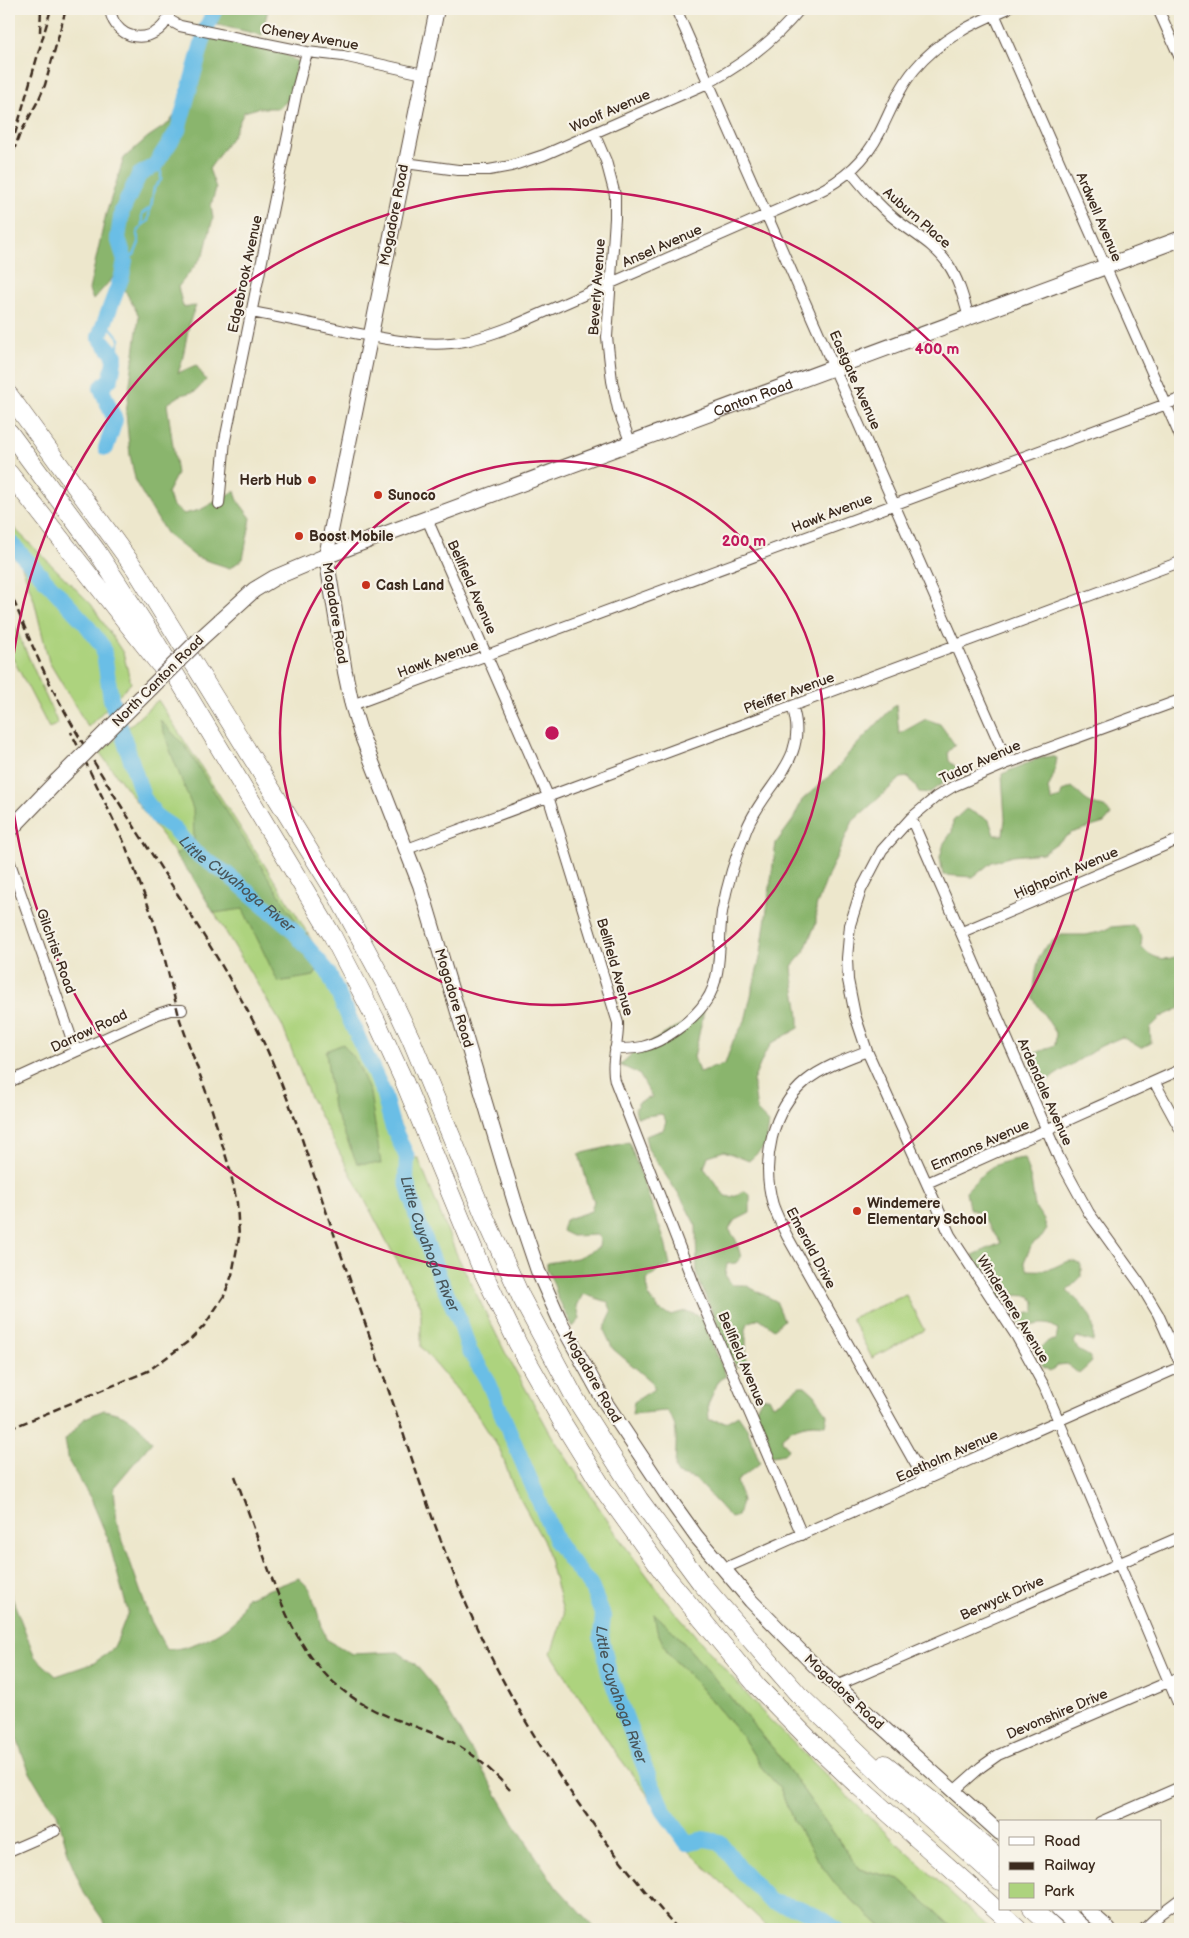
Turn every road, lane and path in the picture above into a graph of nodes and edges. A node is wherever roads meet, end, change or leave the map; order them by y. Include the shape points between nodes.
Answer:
1 (110, 9) edge
2 (172, 9) edge
3 (437, 9) edge
4 (676, 9) edge
5 (800, 9) edge
6 (1007, 9) edge
7 (1158, 9) edge
8 (993, 11) edge
9 (169, 20) junction
10 (307, 52) junction
11 (1180, 58) edge
12 (423, 74) junction
13 (708, 83) junction
14 (594, 133) junction
15 (405, 163) junction
16 (850, 171) junction
17 (766, 215) junction
18 (1180, 240) edge
19 (1106, 268) junction
20 (609, 284) junction
21 (252, 312) junction
22 (969, 318) junction
23 (370, 336) junction
24 (834, 368) junction
25 (9, 387) edge
26 (9, 395) edge
27 (1180, 399) edge
28 (1167, 404) junction
29 (26, 420) junction
30 (9, 432) edge
31 (1180, 436) edge
32 (631, 444) junction
33 (9, 473) edge
34 (219, 504) dead end
35 (894, 504) junction
36 (427, 519) junction
37 (326, 556) junction
38 (1180, 562) edge
39 (956, 646) junction
40 (487, 656) junction
41 (1180, 700) edge
42 (352, 705) junction
43 (792, 706) junction
44 (210, 730) junction
45 (1008, 763) junction
46 (548, 796) junction
47 (911, 818) junction
48 (9, 831) edge
49 (1180, 839) edge
50 (407, 849) junction
51 (9, 860) edge
52 (851, 920) joint
53 (962, 932) junction
54 (182, 1010) dead end
55 (615, 1049) junction
56 (76, 1051) junction
57 (867, 1051) junction
58 (1180, 1070) edge
59 (9, 1082) edge
60 (1155, 1083) junction
61 (1180, 1129) edge
62 (1047, 1130) junction
63 (927, 1183) junction
64 (1180, 1365) edge
65 (1059, 1422) junction
66 (925, 1481) junction
67 (802, 1535) junction
68 (1180, 1537) edge
69 (1119, 1563) junction
70 (724, 1569) junction
71 (1180, 1677) edge
72 (1169, 1682) junction
73 (836, 1686) junction
74 (1180, 1708) edge
75 (830, 1727) junction
76 (1180, 1787) edge
77 (954, 1792) junction
78 (1105, 1820) edge
79 (55, 1831) dead end
80 (999, 1833) edge
81 (9, 1851) edge
82 (999, 1858) edge
83 (952, 1870) junction
84 (999, 1880) edge
85 (1180, 1899) edge
86 (1033, 1910) edge
87 (1061, 1910) edge
88 (1087, 1910) edge
89 (1008, 1929) edge
90 (1018, 1929) edge
91 (1054, 1929) edge
92 (1083, 1929) edge
93 (1109, 1929) edge
94 (1144, 1929) edge

1 - 9 street via 118,27 142,38 156,32
2 - 9 street
3 - 12 street, Mogadore Road
4 - 13 street, Eastgate Avenue
5 - 13 street, Woolf Avenue via 771,41
6 - 8 street, Ansel Avenue
7 - 11 street
8 - 16 street, Ansel Avenue via 952,35 924,58 900,90 871,148
8 - 19 street, Ardwell Avenue
9 - 10 street, Cheney Avenue via 192,29
10 - 12 street, Cheney Avenue via 343,56
10 - 21 street, Edgebrook Avenue
12 - 15 street, Mogadore Road
13 - 14 street, Woolf Avenue
13 - 17 street, Eastgate Avenue
14 - 15 street, Woolf Avenue via 524,162 496,169 458,170
14 - 20 street, Beverly Avenue via 606,161 615,196
15 - 23 street, Mogadore Road
16 - 17 street, Ansel Avenue via 827,188
16 - 22 street, Auburn Place via 878,204 941,254 959,285
17 - 20 street, Ansel Avenue
17 - 24 street, Eastgate Avenue
18 - 19 main road, Canton Road
19 - 22 main road, Canton Road
19 - 28 street, Ardwell Avenue
20 - 23 street, Ansel Avenue via 480,338 436,344
20 - 32 street, Beverly Avenue via 608,359 618,409
21 - 23 street, Ansel Avenue
21 - 34 street, Edgebrook Avenue via 225,440
22 - 24 main road, Canton Road
23 - 37 street, Mogadore Road
24 - 32 main road, Canton Road
24 - 35 street, Eastgate Avenue
25 - 29 highway
26 - 29 highway
27 - 28 street, Hawk Avenue
28 - 31 street, Ardwell Avenue
28 - 35 street, Hawk Avenue
29 - 75 highway via 136,570 356,929 412,1039 521,1297 606,1449 701,1582 766,1659
30 - 44 highway via 123,590
32 - 36 main road, Canton Road
33 - 44 highway
35 - 39 street, Eastgate Avenue
35 - 40 street, Hawk Avenue
36 - 37 main road, Canton Road
36 - 40 street, Bellfield Avenue
37 - 42 street, Mogadore Road
37 - 48 main road, North Canton Road, bridge via 254,590 198,641
38 - 39 street, Pfeiffer Avenue
39 - 43 street, Pfeiffer Avenue
39 - 45 street, Eastgate Avenue
40 - 42 street, Hawk Avenue
40 - 46 street, Bellfield Avenue
41 - 45 street, Tudor Avenue
42 - 50 street, Mogadore Road via 360,734
43 - 46 street, Pfeiffer Avenue
43 - 55 street via 798,729 796,746 790,761 754,813 732,869 722,911 717,967 710,995 687,1021 665,1037 642,1047
44 - 83 highway via 314,903 368,1003 483,1272 564,1426 606,1493 671,1583 757,1686 818,1748
45 - 47 street, Tudor Avenue via 947,789
46 - 50 street, Pfeiffer Avenue
46 - 55 street, Bellfield Avenue via 618,1023
47 - 52 street, Tudor Avenue via 890,839 873,865 860,890
47 - 53 street, Ardendale Avenue
49 - 53 street, Highpoint Avenue
50 - 70 street, Mogadore Road via 515,1203 546,1291 578,1356 634,1448
51 - 56 street, Gilchrist Road
52 - 57 street, Windemere Avenue via 848,980
53 - 62 street, Ardendale Avenue
54 - 56 street, Darrow Road via 158,1014
55 - 67 street, Bellfield Avenue via 612,1068 615,1080 694,1284
56 - 59 street, Darrow Road
57 - 63 street, Windemere Avenue
57 - 66 street, Emerald Drive via 819,1072 796,1090 786,1103 778,1117 771,1144 769,1183 775,1211 787,1236
58 - 60 street, Emmons Avenue
60 - 61 street
60 - 62 street, Emmons Avenue
62 - 63 street, Emmons Avenue
62 - 64 street, Ardendale Avenue via 1089,1214 1158,1314
63 - 65 street, Windemere Avenue via 950,1235 1017,1336
64 - 65 street, Eastholm Avenue
65 - 66 street, Eastholm Avenue
65 - 69 street, Windemere Avenue
66 - 67 street, Eastholm Avenue
67 - 70 street, Eastholm Avenue
68 - 69 street, Berwyck Drive
69 - 72 street, Windemere Avenue
69 - 73 street, Berwyck Drive
70 - 73 street, Mogadore Road via 770,1622
71 - 72 street, Devonshire Drive
72 - 74 street, Windemere Avenue
72 - 77 street, Devonshire Drive via 998,1755
73 - 77 street, Mogadore Road
75 - 82 highway via 906,1780
75 - 84 highway
76 - 78 street
77 - 80 street, Mogadore Road
79 - 81 street
83 - 89 highway
83 - 90 highway
85 - 94 street
86 - 91 highway
87 - 92 highway
88 - 93 street

